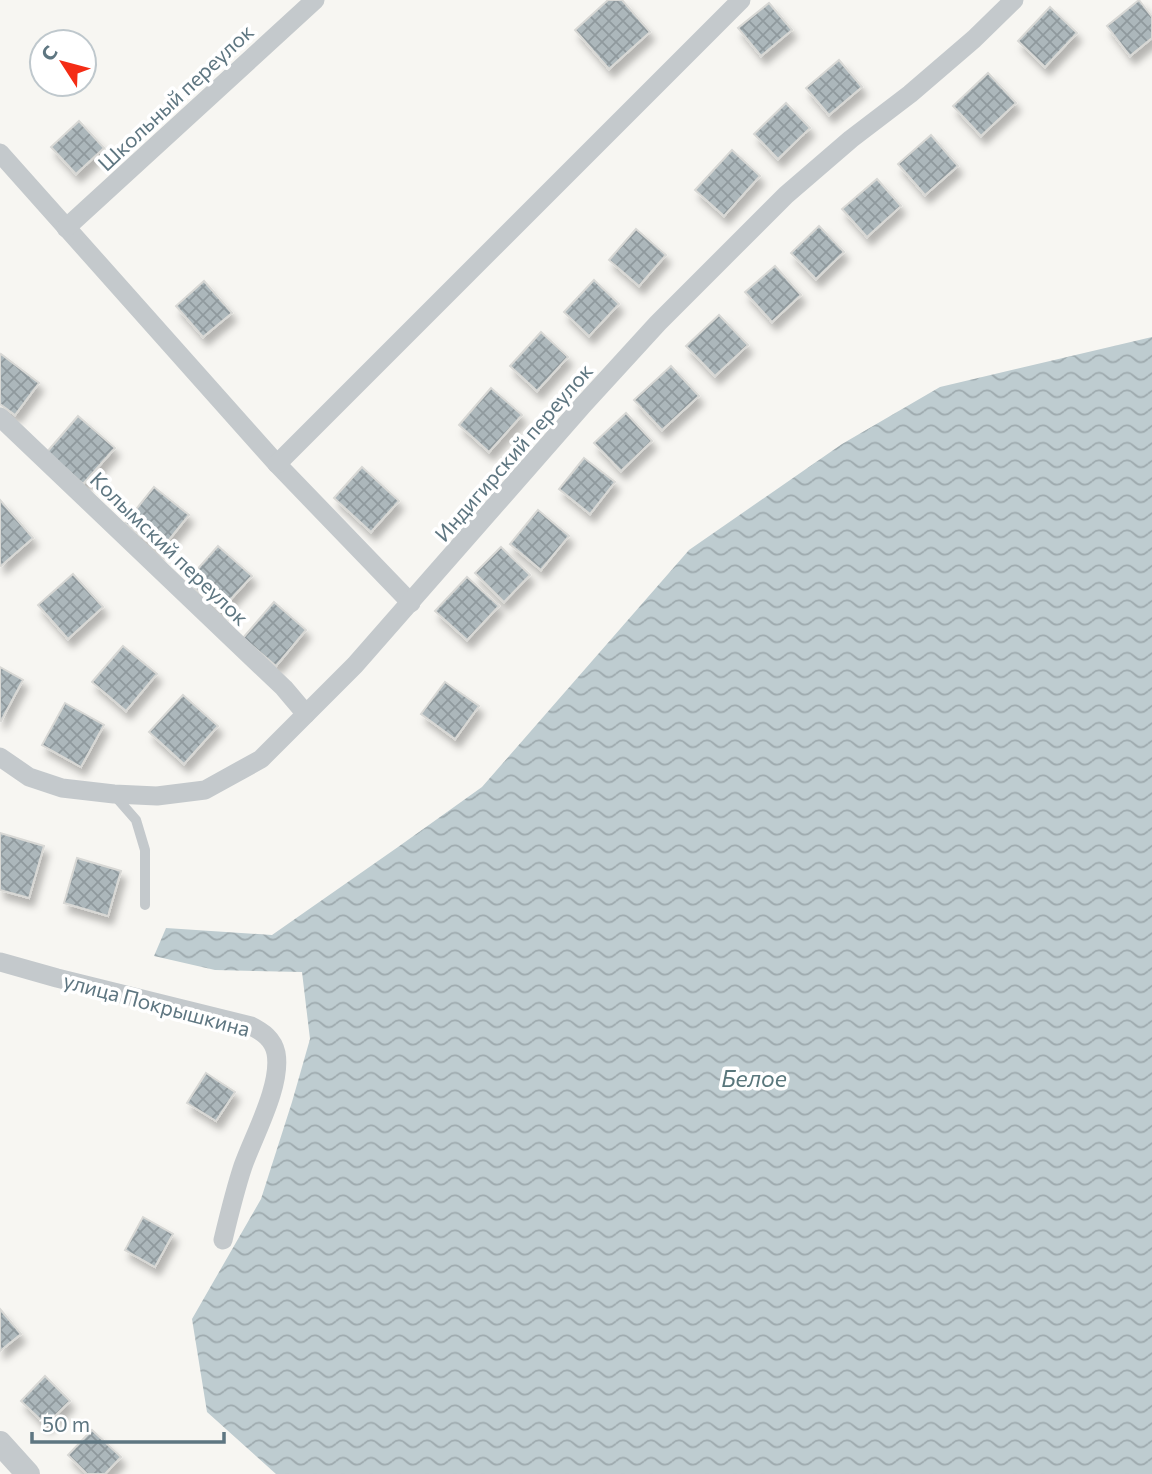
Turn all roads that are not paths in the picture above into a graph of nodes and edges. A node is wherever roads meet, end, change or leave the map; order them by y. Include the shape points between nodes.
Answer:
1 (315, 0) edge
2 (741, 0) edge
3 (1014, 0) edge
4 (0, 153) edge
5 (66, 228) junction
6 (0, 417) edge
7 (277, 464) junction
8 (411, 603) junction
9 (306, 714) junction
10 (0, 757) edge
11 (114, 794) junction
12 (145, 905) dead end
13 (0, 962) edge
14 (223, 1240) dead end
15 (0, 1443) edge
16 (28, 1474) edge

1 - 5 street, Школьный переулок
2 - 7 street
3 - 8 street, Индигирский переулок via 910,94 786,195 658,323
4 - 5 street
5 - 7 street
6 - 9 street, Колымский переулок
7 - 8 street
8 - 9 street, Индигирский переулок
9 - 11 street, Индигирский переулок via 261,758 205,790 157,796
10 - 11 street, Индигирский переулок via 29,777 62,788
11 - 12 lane via 136,820 145,850
13 - 14 street, улица Покрышкина via 251,1026 266,1034 276,1050 274,1087 243,1168
15 - 16 street

